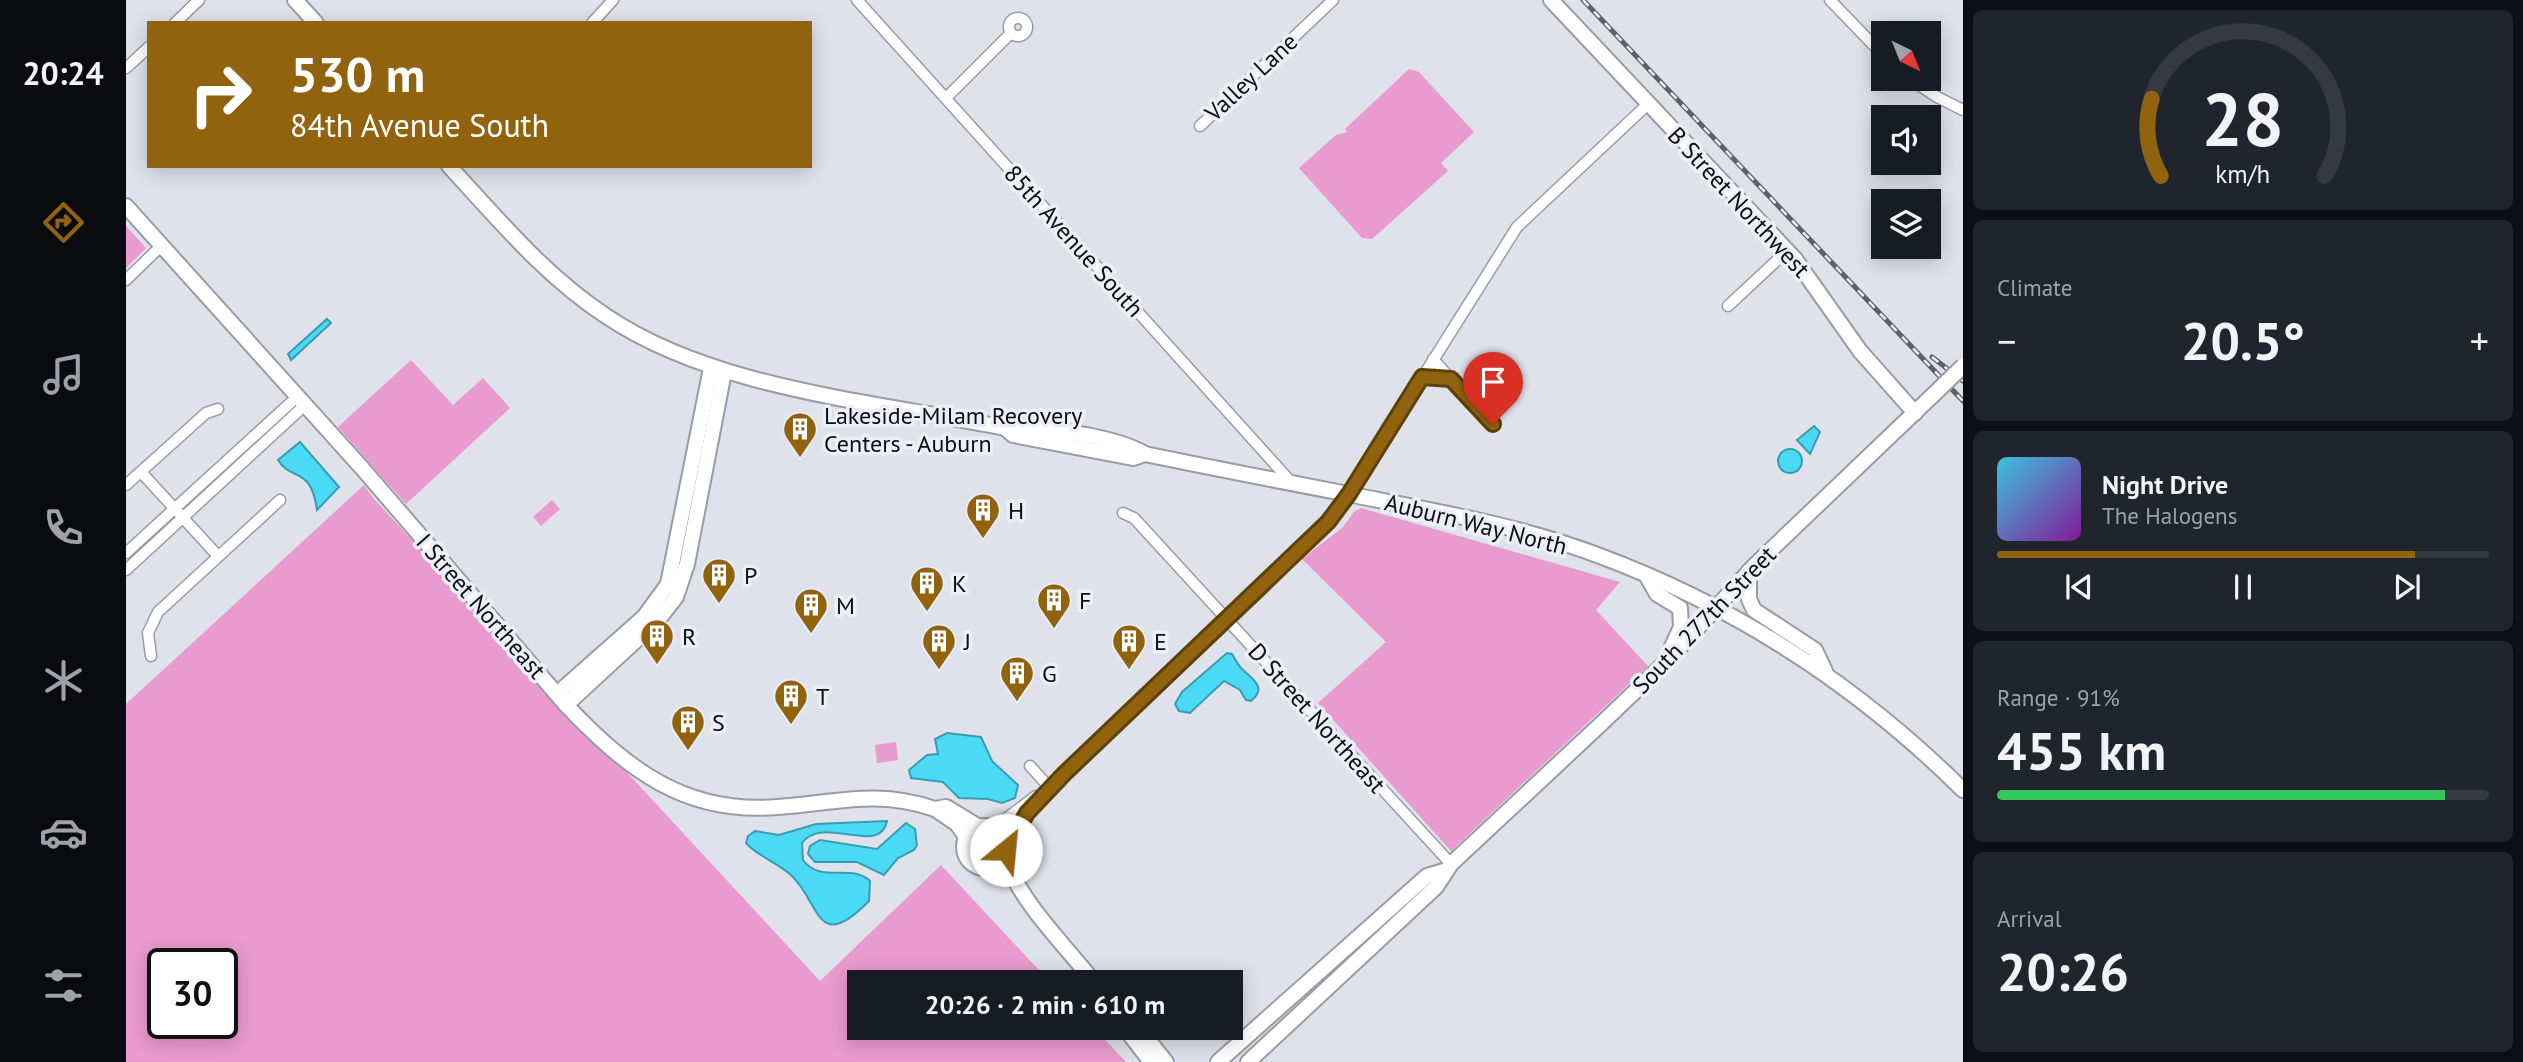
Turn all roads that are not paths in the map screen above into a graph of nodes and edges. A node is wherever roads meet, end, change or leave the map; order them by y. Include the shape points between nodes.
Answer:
1 (199, 0) edge
2 (295, 0) edge
3 (613, 0) edge
4 (857, 0) edge
5 (1333, 0) edge
6 (1551, 0) edge
7 (1830, 0) edge
8 (177, 21) edge
9 (314, 21) edge
10 (594, 21) edge
11 (1011, 33) dead end
12 (1871, 43) edge
13 (147, 49) edge
14 (126, 68) edge
15 (1931, 91) edge
16 (946, 98) junction
17 (1648, 104) junction
18 (1963, 110) edge
19 (1200, 126) dead end
20 (453, 168) edge
21 (126, 206) edge
22 (162, 245) junction
23 (1787, 251) junction
24 (126, 280) edge
25 (1728, 306) dead end
26 (1433, 359) junction
27 (1963, 366) edge
28 (718, 370) junction
29 (1422, 377) junction
30 (1451, 379) junction
31 (301, 400) junction
32 (218, 409) dead end
33 (1915, 413) junction
34 (1493, 424) dead end
35 (1006, 429) junction
36 (1145, 454) junction
37 (141, 472) junction
38 (1291, 482) junction
39 (126, 485) edge
40 (1349, 494) junction
41 (280, 500) dead end
42 (175, 509) junction
43 (1123, 513) dead end
44 (183, 518) junction
45 (126, 554) edge
46 (218, 556) junction
47 (126, 570) edge
48 (1749, 571) junction
49 (1646, 575) junction
50 (1714, 608) junction
51 (1227, 620) junction
52 (151, 656) dead end
53 (1661, 666) junction
54 (1826, 673) junction
55 (562, 699) junction
56 (1030, 766) dead end
57 (1064, 774) junction
58 (1048, 786) junction
59 (1963, 790) edge
60 (935, 808) junction
61 (983, 826) junction
62 (966, 837) junction
63 (1005, 854) junction
64 (986, 868) junction
65 (1447, 868) junction
66 (1033, 906) junction
67 (1084, 970) edge
68 (1134, 1040) edge
69 (1148, 1040) edge
70 (1151, 1062) edge
71 (1166, 1062) edge
72 (1217, 1062) edge
73 (1248, 1062) edge

1 - 8 street
2 - 9 main road
3 - 10 street
4 - 16 street, 85th Avenue South
5 - 19 street, Valley Lane
6 - 17 main road, B Street Northwest
7 - 12 street
11 - 16 street
13 - 14 street
15 - 18 street
16 - 38 street, 85th Avenue South
17 - 23 main road, B Street Northwest
17 - 26 street via 1534,209 1504,244
20 - 28 main road, Auburn Way North via 561,283 656,346
21 - 22 main road, I Street Northeast
22 - 24 street
22 - 31 main road, I Street Northeast
23 - 25 street
23 - 33 main road, B Street Northwest via 1814,282 1853,342
26 - 29 street
26 - 30 street
27 - 33 main road, South 277th Street, bridge
28 - 35 main road, Auburn Way North
28 - 55 main road via 668,584 644,617
29 - 30 street
29 - 40 street
30 - 34 street
31 - 42 street
31 - 44 street
31 - 55 main road, I Street Northeast
32 - 37 street via 206,413
33 - 48 main road, South 277th Street
35 - 36 main road, Auburn Way North via 1015,425 1047,430
35 - 36 main road, Auburn Way North via 1013,435 1133,458
36 - 38 main road, Auburn Way North
37 - 39 street
37 - 42 street
38 - 40 main road, Auburn Way North
40 - 49 main road, Auburn Way North via 1499,525
40 - 51 street via 1288,563
41 - 46 street
42 - 44 street
42 - 45 street
43 - 51 street, D Street Northeast via 1134,518
44 - 46 street
44 - 47 street
46 - 52 street via 153,618 148,642
48 - 50 main road, South 277th Street
48 - 54 main road via 1749,599 1754,610 1815,650
49 - 50 main road, Auburn Way North
49 - 53 main road via 1657,594 1674,602 1682,614 1676,640
50 - 53 main road, South 277th Street
50 - 54 main road, Auburn Way North
51 - 57 street
51 - 65 street, D Street Northeast
53 - 65 main road, South 277th Street
54 - 59 main road via 1888,720
55 - 60 main road, I Street Northeast via 643,776 693,799 732,808 859,796 906,799
56 - 58 street
57 - 58 street
57 - 63 street via 1027,813
58 - 61 street via 1012,816
60 - 61 main road, I Street Northeast via 946,807
60 - 62 main road, I Street Northeast
61 - 62 main road
61 - 63 main road via 999,831
62 - 64 main road via 968,859
63 - 64 main road
63 - 66 main road via 1010,873
64 - 66 main road
65 - 72 main road, South 277th Street via 1427,876
65 - 73 main road, South 277th Street via 1436,887
66 - 67 main road
68 - 70 main road
69 - 71 main road

